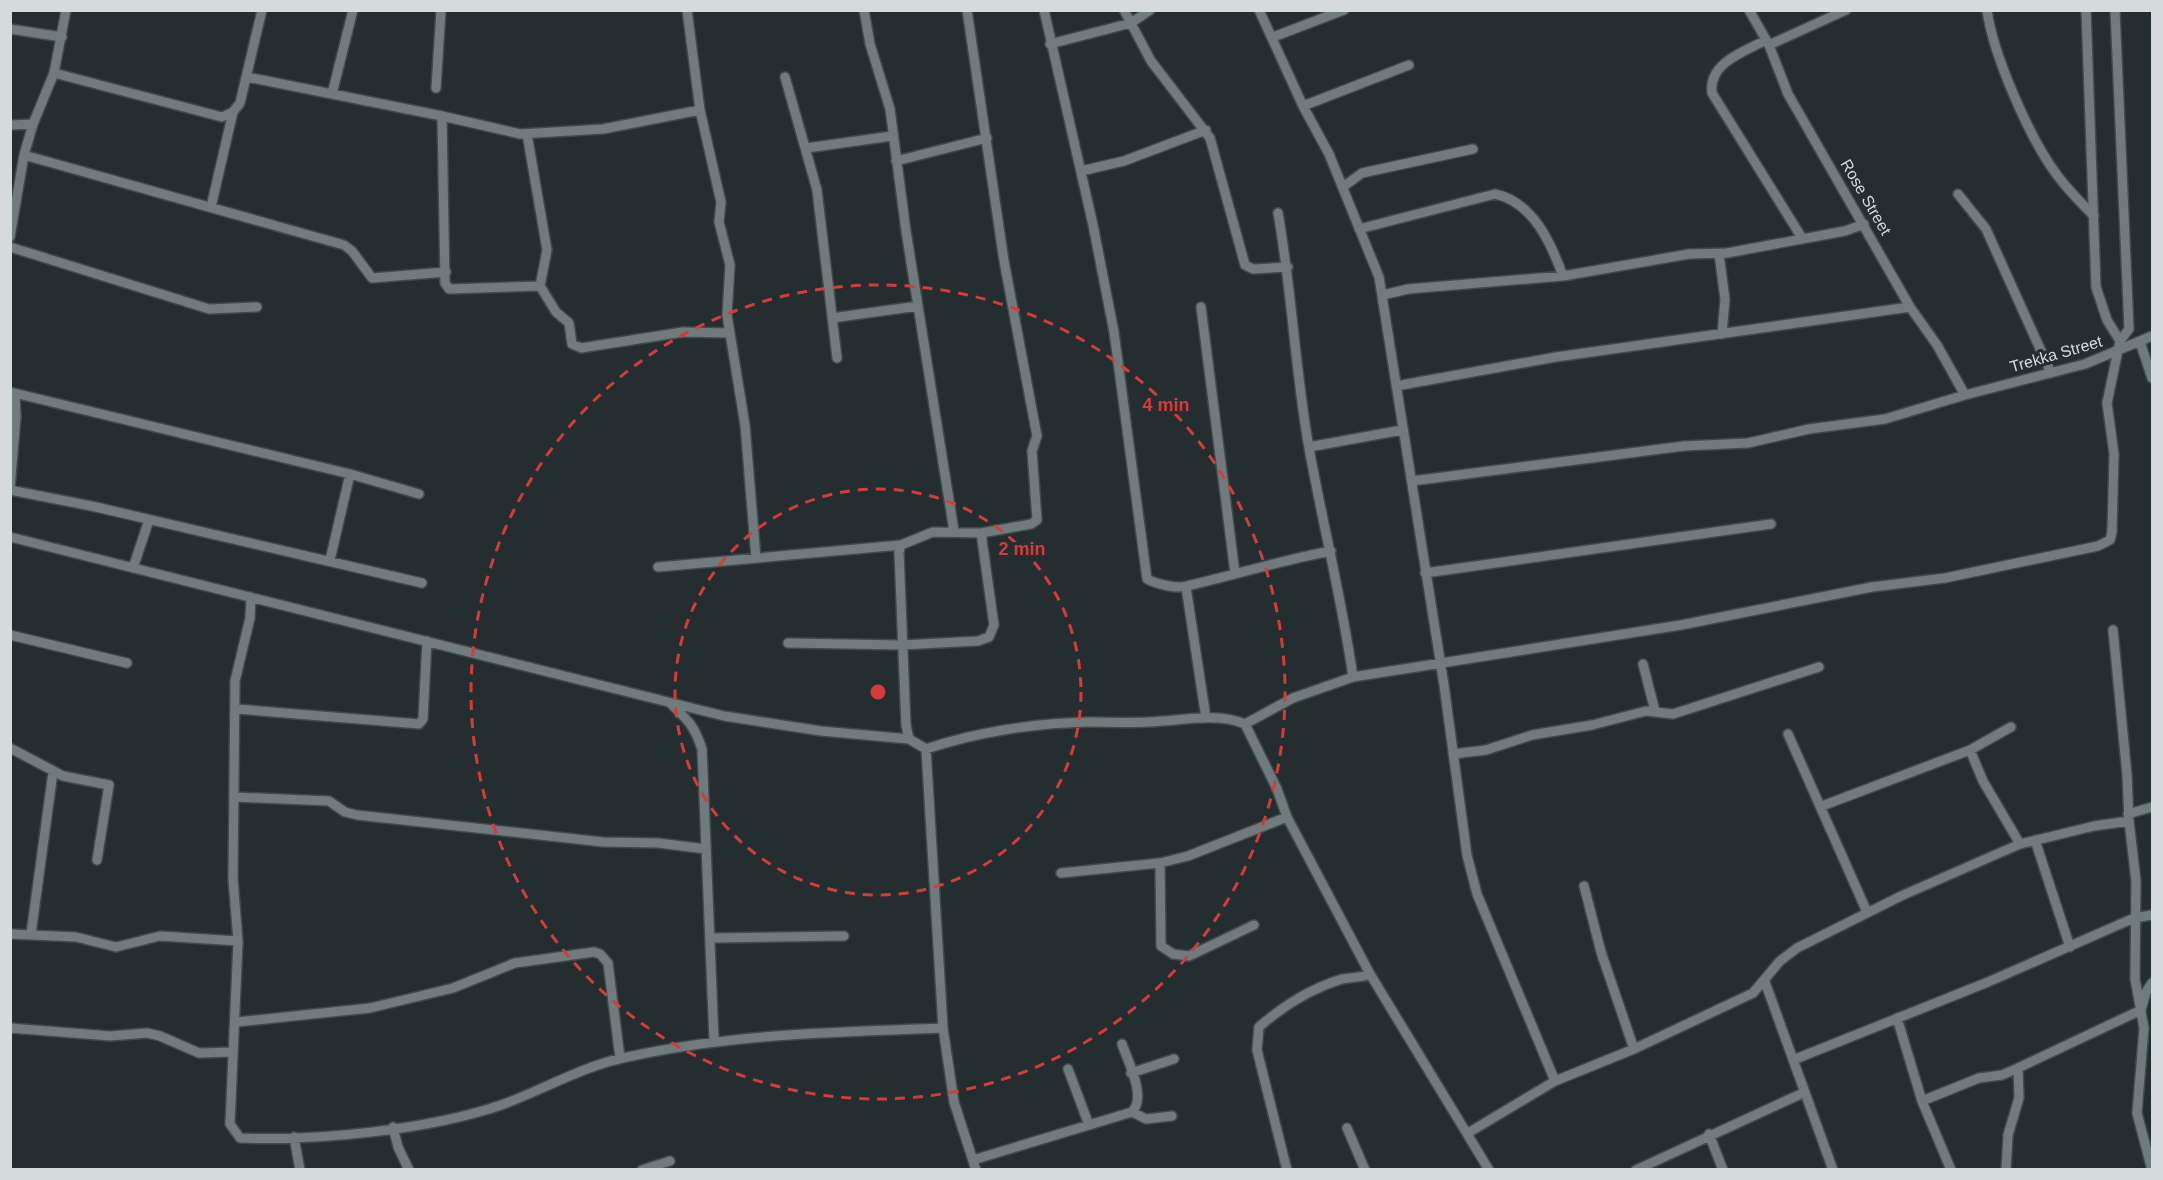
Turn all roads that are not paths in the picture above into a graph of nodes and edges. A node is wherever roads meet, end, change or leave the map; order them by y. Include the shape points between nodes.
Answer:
1 (66, 10) edge
2 (262, 10) edge
3 (353, 10) edge
4 (441, 10) edge
5 (687, 10) edge
6 (864, 10) edge
7 (967, 10) edge
8 (1044, 10) edge
9 (1124, 10) edge
10 (1150, 10) edge
11 (1259, 10) edge
12 (1344, 10) edge
13 (1749, 10) edge
14 (1846, 10) edge
15 (1987, 10) edge
16 (2086, 10) edge
17 (2115, 10) edge
18 (1131, 23) junction
19 (10, 29) edge
20 (62, 37) junction
21 (1273, 38) junction
22 (1768, 42) junction
23 (1050, 44) junction
24 (1409, 65) dead end
25 (54, 73) junction
26 (785, 76) dead end
27 (247, 77) junction
28 (436, 88) dead end
29 (332, 94) junction
30 (1303, 106) junction
31 (700, 110) junction
32 (233, 112) junction
33 (442, 116) junction
34 (33, 124) junction
35 (10, 125) edge
36 (1206, 130) junction
37 (527, 134) junction
38 (892, 136) junction
39 (987, 138) junction
40 (807, 148) junction
41 (1473, 149) dead end
42 (24, 155) junction
43 (896, 161) junction
44 (1081, 171) junction
45 (1343, 187) junction
46 (1958, 194) dead end
47 (211, 207) junction
48 (1278, 213) dead end
49 (2094, 216) junction
50 (1864, 224) junction
51 (1359, 229) junction
52 (10, 237) edge
53 (1802, 238) junction
54 (10, 247) edge
55 (1719, 254) junction
56 (1288, 267) junction
57 (446, 272) junction
58 (1563, 276) junction
59 (540, 286) junction
60 (1383, 295) junction
61 (918, 306) junction
62 (257, 307) dead end
63 (1201, 307) dead end
64 (1910, 307) junction
65 (832, 318) junction
66 (730, 333) junction
67 (1722, 334) junction
68 (2152, 336) edge
69 (2140, 342) junction
70 (2120, 346) junction
71 (837, 358) dead end
72 (2051, 373) junction
73 (2152, 378) edge
74 (1396, 386) junction
75 (13, 394) edge
76 (1965, 395) junction
77 (1402, 430) junction
78 (1309, 447) junction
79 (350, 474) junction
80 (1412, 481) junction
81 (10, 489) edge
82 (419, 494) dead end
83 (149, 520) junction
84 (1771, 524) dead end
85 (954, 531) junction
86 (981, 533) junction
87 (10, 537) edge
88 (901, 545) junction
89 (1331, 551) junction
90 (756, 558) junction
91 (330, 560) junction
92 (658, 567) dead end
93 (133, 568) junction
94 (1235, 573) junction
95 (1425, 573) junction
96 (422, 583) dead end
97 (1186, 587) junction
98 (251, 597) junction
99 (2113, 630) dead end
100 (10, 636) edge
101 (426, 641) junction
102 (789, 643) dead end
103 (902, 645) junction
104 (127, 663) dead end
105 (1440, 663) junction
106 (1643, 664) dead end
107 (1819, 668) dead end
108 (1353, 677) junction
109 (667, 700) junction
110 (237, 709) junction
111 (1654, 711) junction
112 (1206, 718) junction
113 (1245, 724) junction
114 (2011, 728) dead end
115 (1788, 734) dead end
116 (909, 739) junction
117 (10, 748) edge
118 (926, 748) junction
119 (1970, 750) junction
120 (1453, 754) junction
121 (53, 772) junction
122 (235, 797) junction
123 (1822, 806) junction
124 (2152, 807) edge
125 (1287, 817) junction
126 (2129, 818) junction
127 (2035, 840) junction
128 (2020, 844) junction
129 (706, 849) junction
130 (97, 860) dead end
131 (1160, 863) junction
132 (1061, 873) dead end
133 (1584, 886) dead end
134 (1867, 912) junction
135 (2152, 915) edge
136 (2134, 918) junction
137 (1254, 925) dead end
138 (10, 934) edge
139 (31, 934) junction
140 (844, 936) dead end
141 (710, 938) junction
142 (238, 941) junction
143 (2070, 946) junction
144 (1370, 974) junction
145 (1765, 982) junction
146 (2152, 983) edge
147 (2140, 1010) junction
148 (1897, 1018) junction
149 (237, 1022) junction
150 (10, 1028) edge
151 (944, 1028) junction
152 (2148, 1029) edge
153 (714, 1040) junction
154 (1122, 1044) dead end
155 (1634, 1049) junction
156 (233, 1052) junction
157 (620, 1058) junction
158 (1174, 1059) dead end
159 (1793, 1060) junction
160 (2018, 1068) junction
161 (1068, 1069) dead end
162 (1131, 1073) junction
163 (1555, 1081) junction
164 (1805, 1092) junction
165 (1922, 1101) junction
166 (1132, 1112) junction
167 (1172, 1116) dead end
168 (1089, 1125) junction
169 (393, 1127) junction
170 (1347, 1128) dead end
171 (1468, 1133) junction
172 (1709, 1134) junction
173 (294, 1137) junction
174 (670, 1161) dead end
175 (974, 1165) edge
176 (300, 1170) edge
177 (409, 1170) edge
178 (642, 1170) edge
179 (1287, 1170) edge
180 (1365, 1170) edge
181 (1489, 1170) edge
182 (1636, 1170) edge
183 (1723, 1170) edge
184 (1833, 1170) edge
185 (1951, 1170) edge
186 (2006, 1170) edge
187 (2152, 1170) edge

1 - 20 street
2 - 27 street
3 - 29 street
4 - 28 street
5 - 31 street
6 - 38 street via 890,109
7 - 39 street
8 - 23 street
9 - 18 street
10 - 18 street
11 - 21 street
12 - 21 street
13 - 22 street, Rose Street
14 - 22 street
15 - 49 street via 1998,52 2040,148 2056,174
16 - 49 street
17 - 70 street via 2129,329
18 - 23 street
18 - 36 street via 1151,61
19 - 20 street
20 - 25 street
21 - 30 street
22 - 50 street, Rose Street via 1788,94
22 - 53 street via 1719,67 1712,93
23 - 44 street
24 - 30 street
25 - 32 street via 222,117
25 - 34 street
26 - 40 street
27 - 29 street
27 - 32 street via 240,104
29 - 33 street
30 - 45 street
31 - 37 street via 603,129
31 - 66 street via 721,202 719,222 730,265 726,307
32 - 47 street
33 - 37 street
33 - 57 street
34 - 35 street
34 - 42 street
36 - 44 street via 1134,158
36 - 56 street via 1245,265 1253,270
37 - 59 street via 547,250
38 - 40 street
38 - 43 street
39 - 43 street
39 - 86 street via 1004,261 1036,436 1032,451 1038,502 1037,520 1031,524
40 - 65 street via 817,190
41 - 45 street via 1362,173
42 - 47 street
42 - 52 street
43 - 61 street
44 - 97 street via 1114,332 1144,569 1147,579 1155,584
45 - 51 street
46 - 72 street via 1986,229
47 - 57 street via 344,245 372,278
48 - 56 street
49 - 70 street via 2097,294
50 - 53 street
50 - 64 street, Rose Street
51 - 58 street via 1495,194 1506,196 1539,226
51 - 60 street
53 - 55 street
54 - 62 street via 209,309
55 - 58 street via 1678,256
55 - 67 street via 1725,299
56 - 78 street
57 - 59 street via 449,289
58 - 60 street via 1408,289
59 - 66 street via 568,323 576,347 683,332
60 - 74 street
61 - 65 street
61 - 85 street
63 - 94 street
64 - 67 street
64 - 76 street, Rose Street
65 - 71 street
66 - 90 street via 745,425
67 - 74 street via 1556,357
68 - 69 street, Trekka Street
69 - 70 street, Trekka Street
69 - 73 street
70 - 72 street, Trekka Street via 2085,364
70 - 105 street via 2107,403 2114,454 2112,532 2110,540 2098,546 1681,625
72 - 76 street, Trekka Street
74 - 77 street
75 - 79 street
75 - 81 street
76 - 80 street, Trekka Street via 1885,419 1809,429 1748,444 1684,446
77 - 78 street
77 - 80 street
78 - 89 street
79 - 82 street
79 - 91 street
80 - 95 street
81 - 83 street
83 - 91 street
83 - 93 street
84 - 95 street
85 - 86 street
85 - 88 street via 922,535
86 - 103 street via 994,625 989,637
87 - 93 street
88 - 90 street
88 - 103 street via 898,552
89 - 94 street
89 - 108 street
90 - 92 street
91 - 96 street
93 - 98 street
94 - 97 street
95 - 105 street
97 - 112 street
98 - 101 street
98 - 110 street via 235,681
99 - 126 street
100 - 104 street
101 - 109 street
101 - 110 street via 423,719 419,723
102 - 103 street
103 - 116 street
105 - 108 street
105 - 120 street
106 - 111 street
107 - 111 street via 1673,714
108 - 113 street via 1293,698
109 - 116 street via 724,716
109 - 129 street via 687,717 702,749
110 - 122 street
111 - 120 street
112 - 113 street via 1231,718
112 - 118 street via 1087,722 968,736
113 - 125 street
114 - 119 street
115 - 123 street
116 - 118 street
117 - 121 street
118 - 151 street
119 - 123 street
119 - 128 street via 1983,781
120 - 163 street via 1458,803 1477,894
121 - 130 street via 109,785
121 - 139 street
122 - 129 street via 329,801 357,815 603,842
122 - 142 street via 233,879
123 - 134 street
124 - 126 street
125 - 131 street
125 - 144 street
126 - 127 street
126 - 136 street via 2136,881
127 - 128 street
127 - 143 street
128 - 134 street
129 - 141 street
131 - 132 street
131 - 137 street via 1161,946 1173,954 1189,956
133 - 155 street via 1601,952
134 - 145 street via 1797,948 1780,961
135 - 136 street
136 - 143 street
136 - 147 street
138 - 139 street
139 - 142 street via 76,937 116,947 160,936
140 - 141 street
141 - 153 street
142 - 149 street
143 - 148 street
144 - 171 street
144 - 179 street via 1320,988 1279,1010 1259,1027 1257,1050
145 - 155 street via 1754,993
145 - 159 street
146 - 147 street
147 - 152 street
147 - 160 street
148 - 159 street
148 - 165 street
149 - 156 street
149 - 157 street via 381,1006 453,988 516,963 594,952 608,963
150 - 156 street via 110,1036 147,1033 200,1053
151 - 153 street
151 - 175 street via 954,1102
152 - 187 street via 2137,1113
153 - 157 street
154 - 162 street
155 - 163 street
156 - 173 street via 232,1130 240,1138
157 - 169 street via 502,1105 444,1120
158 - 162 street
159 - 164 street
160 - 165 street via 1979,1078
160 - 186 street via 2019,1098 2008,1135
161 - 168 street
162 - 166 street via 1138,1096
163 - 171 street
164 - 172 street
164 - 184 street
165 - 185 street
166 - 167 street via 1146,1119
166 - 168 street
168 - 175 street
169 - 173 street via 306,1139
169 - 177 street
170 - 180 street
171 - 181 street
172 - 182 street
172 - 183 street
173 - 176 street
174 - 178 street

